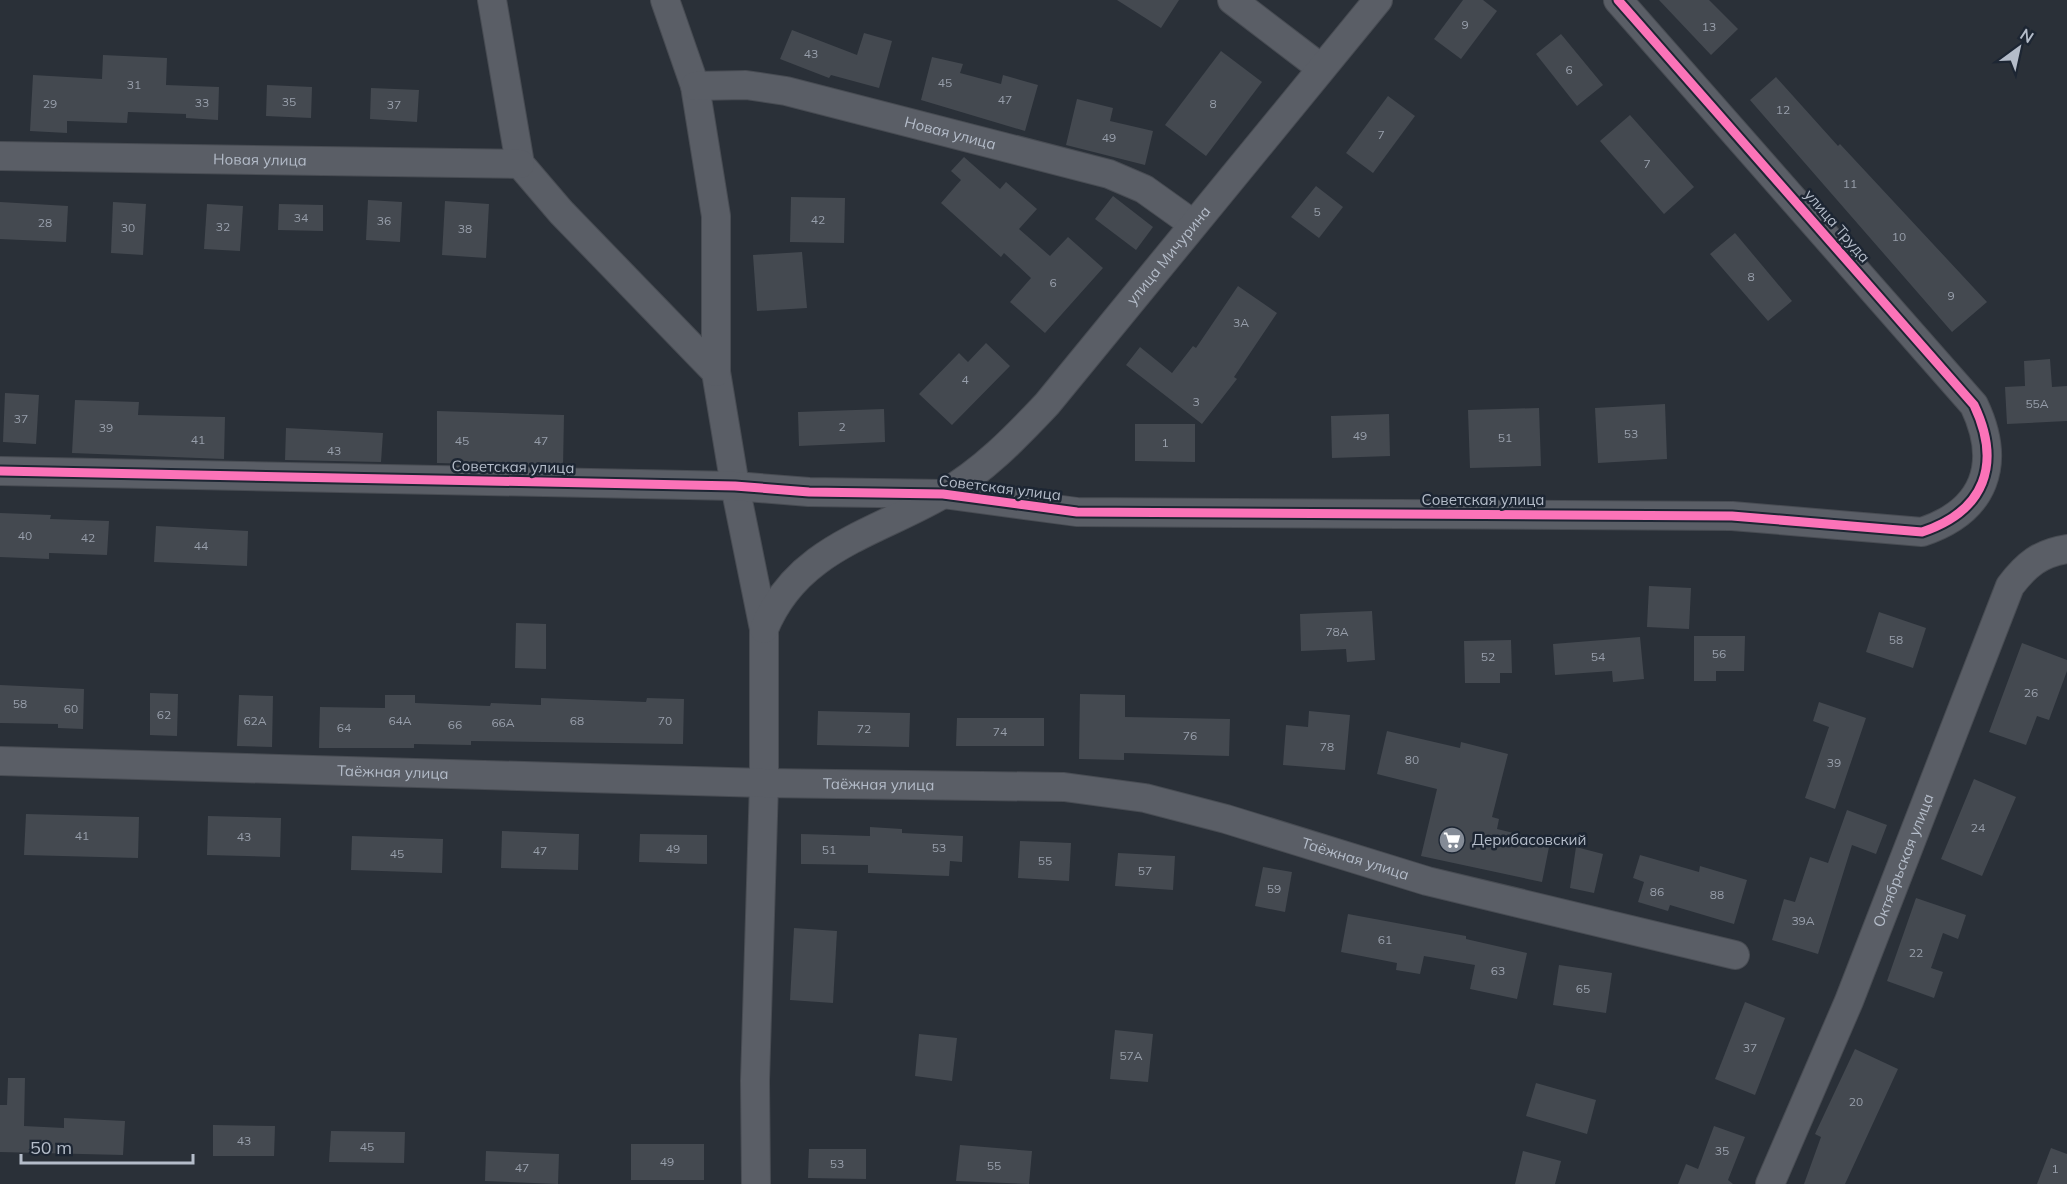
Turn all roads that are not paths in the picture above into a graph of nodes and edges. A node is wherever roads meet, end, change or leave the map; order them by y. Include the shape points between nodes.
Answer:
1 (492, 0) edge
2 (665, 0) edge
3 (1232, 0) edge
4 (1378, 0) edge
5 (1618, 0) edge
6 (1321, 68) junction
7 (695, 86) junction
8 (0, 156) edge
9 (520, 164) junction
10 (1193, 224) junction
11 (716, 372) junction
12 (0, 471) edge
13 (735, 486) junction
14 (1979, 490) joint
15 (943, 494) junction
16 (2059, 551) edge
17 (764, 629) junction
18 (0, 761) edge
19 (764, 783) junction
20 (1735, 956) dead end
21 (756, 1184) edge
22 (1770, 1184) edge

1 - 9 street
2 - 7 street
3 - 6 street
4 - 6 street, улица Мичурина
5 - 14 street, улица Труда via 1974,405 1984,426 1988,453
6 - 10 street, улица Мичурина
7 - 10 street, Новая улица via 786,91 1109,174 1144,189
7 - 11 street via 716,216
8 - 9 street, Новая улица
9 - 11 street via 561,212
10 - 15 street, улица Мичурина via 1047,404 983,467
11 - 13 street
12 - 13 street, Советская улица
13 - 15 street, Советская улица via 809,492
13 - 17 street
14 - 15 street, Советская улица via 1947,524 1922,532 1731,516 1077,512
15 - 17 street, улица Мичурина via 845,543 806,568 773,606
16 - 22 street, Октябрьская улица via 2026,565 2010,586 1849,1001
17 - 19 street
18 - 19 street, Таёжная улица
19 - 20 street, Таёжная улица via 1064,787 1145,798 1427,881
19 - 21 street via 755,1081

